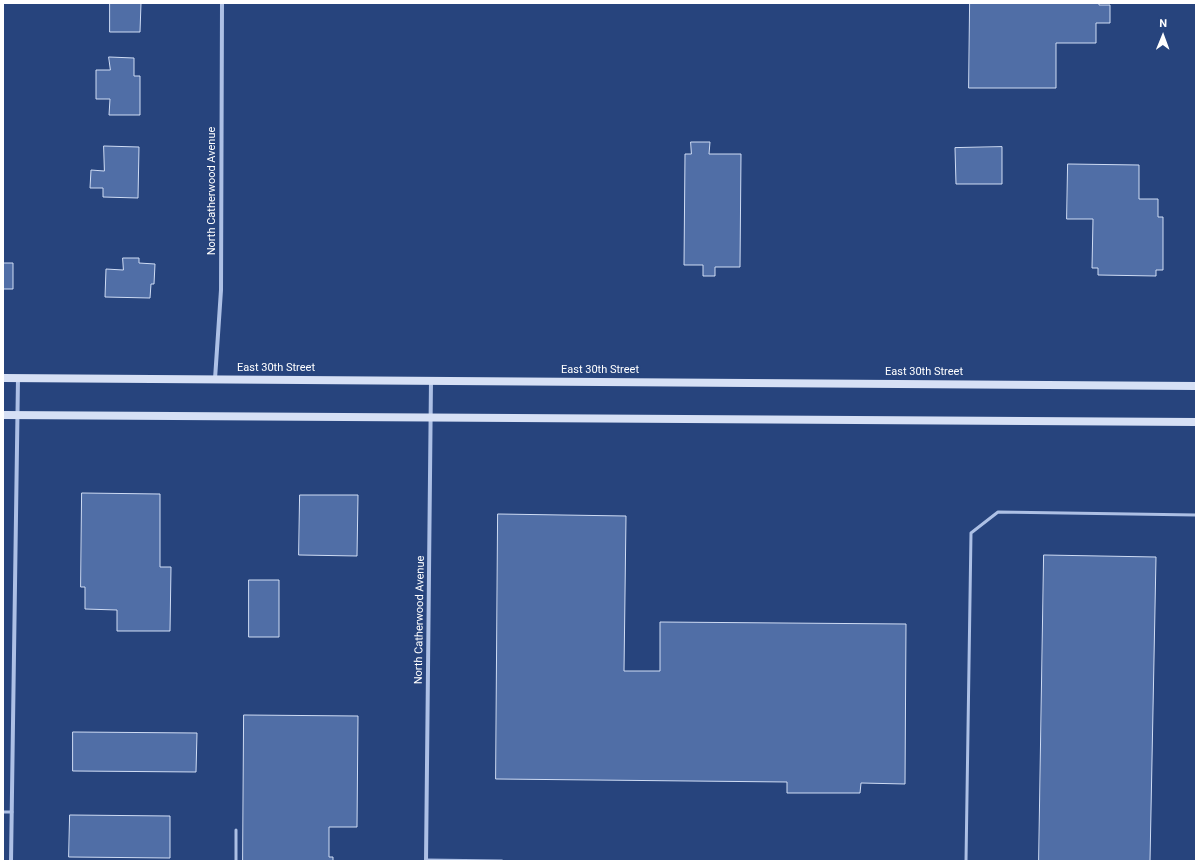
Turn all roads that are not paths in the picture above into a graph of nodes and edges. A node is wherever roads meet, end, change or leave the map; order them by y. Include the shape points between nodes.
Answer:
1 (222, 3) edge
2 (3, 378) edge
3 (18, 378) junction
4 (215, 379) junction
5 (431, 380) junction
6 (1196, 386) edge
7 (3, 415) edge
8 (17, 415) junction
9 (432, 417) junction
10 (1196, 422) edge
11 (1196, 515) edge
12 (3, 812) edge
13 (12, 812) junction
14 (236, 830) dead end
15 (426, 860) edge
16 (11, 861) edge
17 (236, 861) edge
18 (502, 861) edge
19 (966, 861) edge

1 - 4 street, North Catherwood Avenue via 221,290
2 - 3 main road, East 30th Street
3 - 4 main road, East 30th Street
3 - 8 street
4 - 5 main road, East 30th Street
5 - 6 main road, East 30th Street
5 - 9 street, North Catherwood Avenue
7 - 8 main road
8 - 9 main road
8 - 13 street
9 - 10 main road
9 - 15 street, North Catherwood Avenue
11 - 19 lane via 998,512 971,534
12 - 13 lane
13 - 16 street
14 - 17 lane
15 - 18 lane

